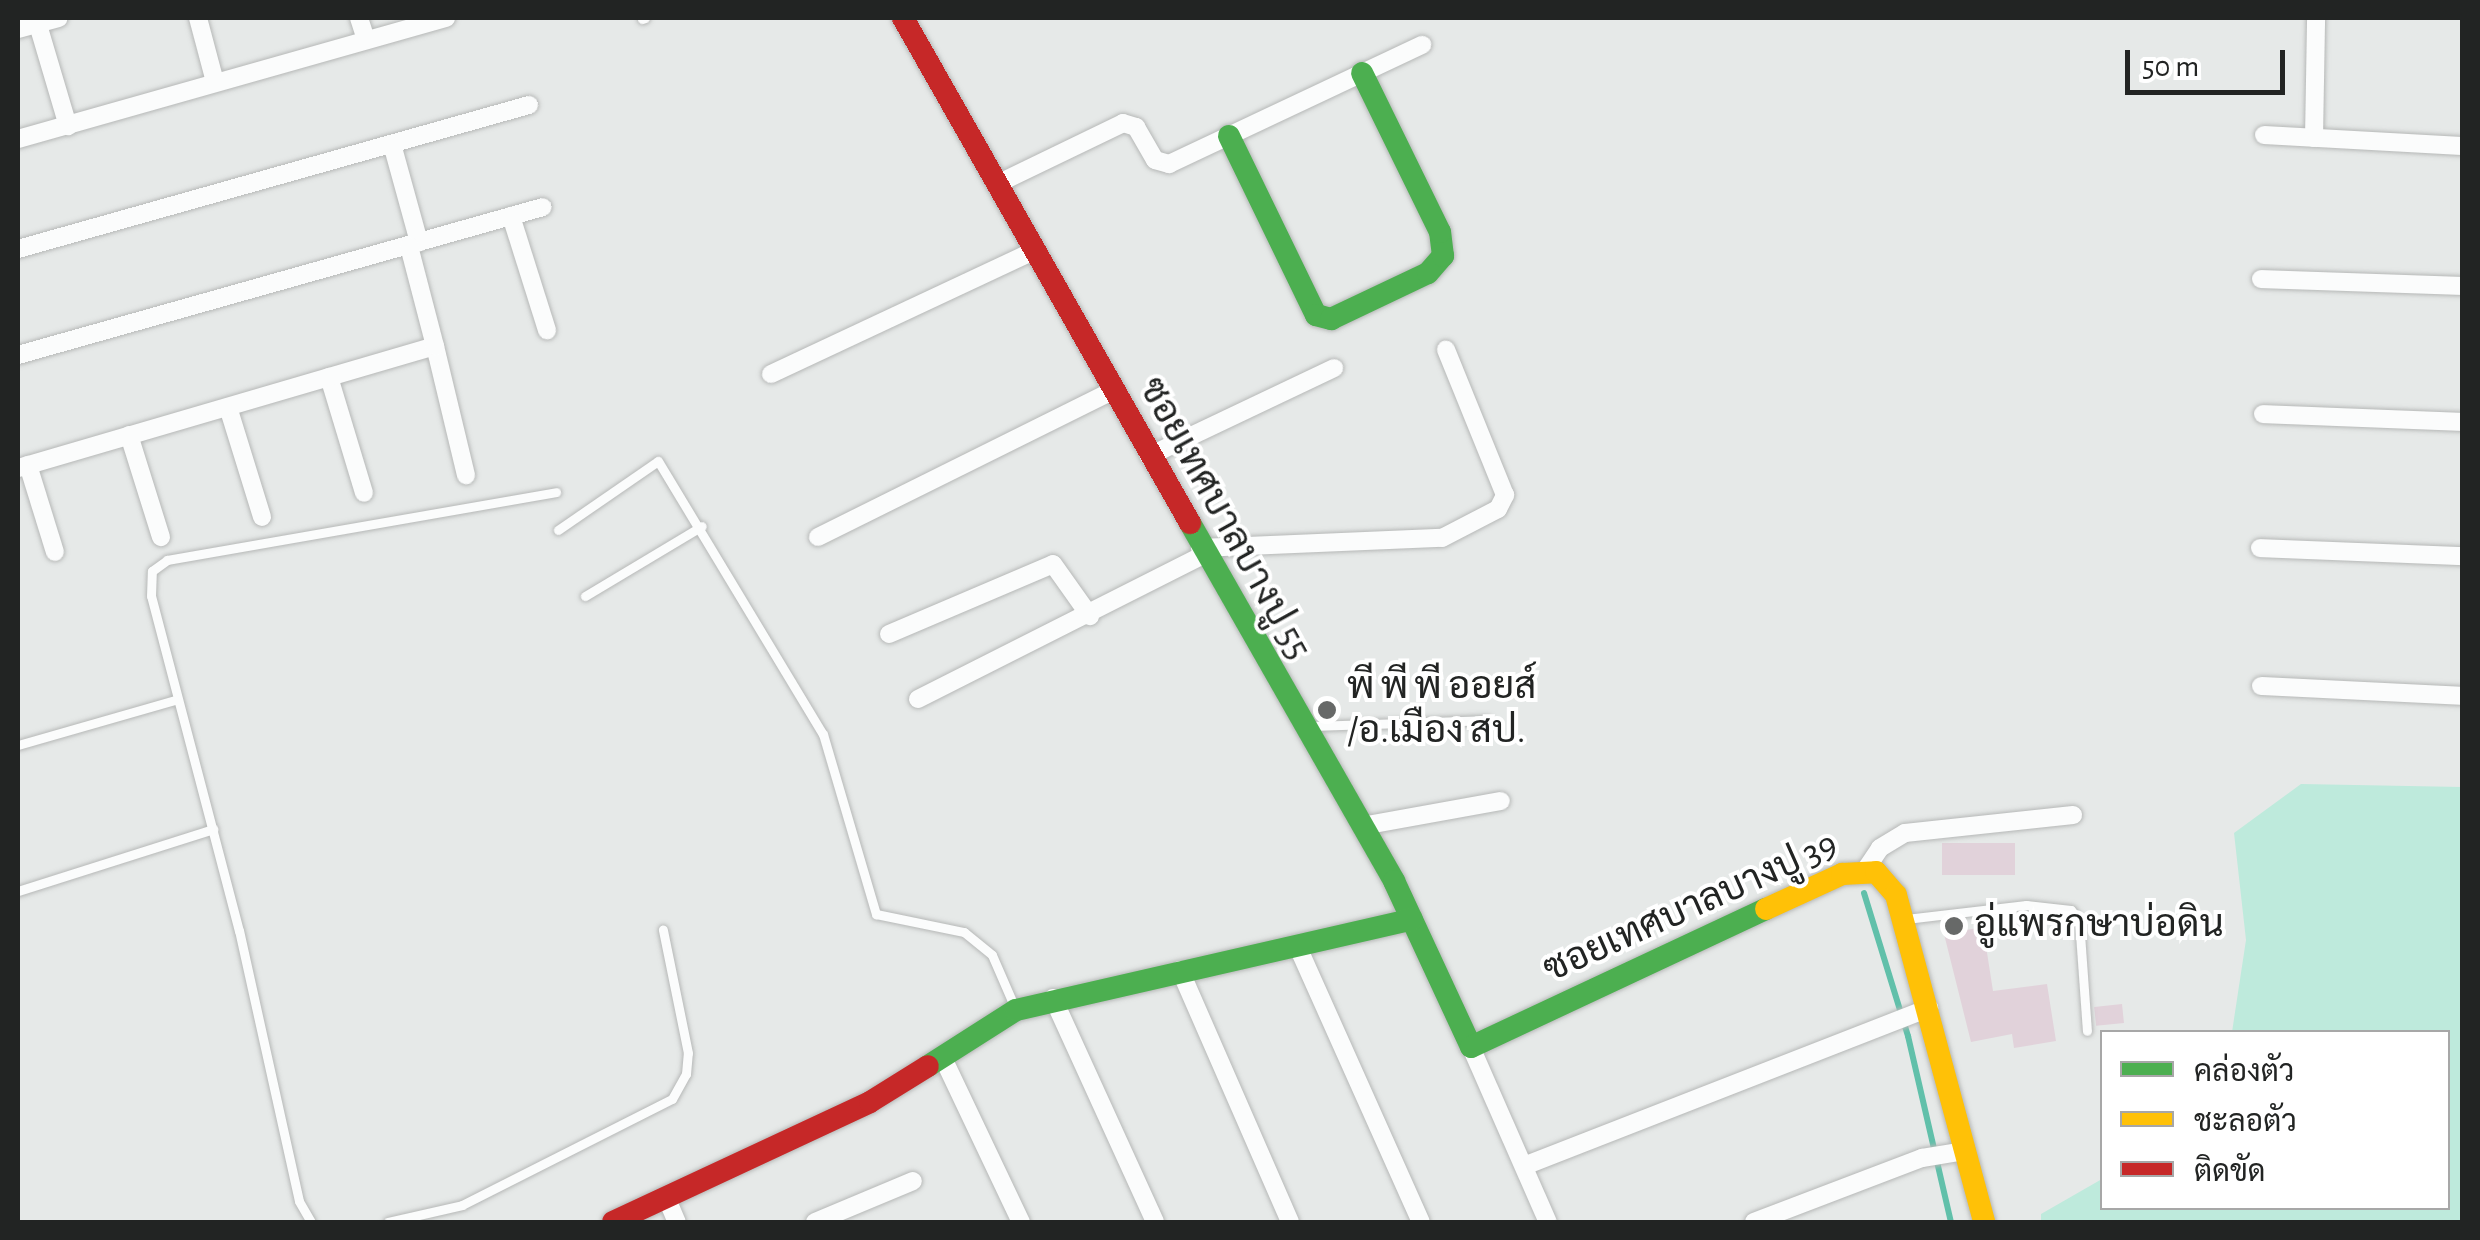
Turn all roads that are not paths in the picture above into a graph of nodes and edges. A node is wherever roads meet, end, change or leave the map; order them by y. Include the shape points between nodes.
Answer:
1 (59, 18) edge
2 (198, 18) edge
3 (359, 18) edge
4 (446, 18) edge
5 (903, 18) edge
6 (2316, 18) edge
7 (37, 20) edge
8 (18, 29) edge
9 (366, 40) junction
10 (1422, 46) dead end
11 (1362, 74) junction
12 (215, 82) junction
13 (528, 105) dead end
14 (68, 126) junction
15 (1229, 136) junction
16 (2264, 136) dead end
17 (2314, 138) junction
18 (18, 140) edge
19 (392, 144) junction
20 (2462, 146) edge
21 (997, 184) junction
22 (543, 207) dead end
23 (510, 216) junction
24 (414, 244) junction
25 (18, 249) edge
26 (1033, 251) junction
27 (2261, 279) dead end
28 (2462, 286) edge
29 (546, 330) dead end
30 (435, 346) junction
31 (1446, 350) dead end
32 (18, 355) edge
33 (1334, 368) dead end
34 (772, 374) dead end
35 (329, 377) junction
36 (1112, 391) junction
37 (228, 406) junction
38 (2262, 414) dead end
39 (2462, 422) edge
40 (129, 435) junction
41 (1149, 456) junction
42 (23, 466) edge
43 (466, 474) dead end
44 (556, 492) dead end
45 (364, 494) dead end
46 (262, 518) dead end
47 (702, 526) junction
48 (558, 530) dead end
49 (160, 537) dead end
50 (818, 537) dead end
51 (2260, 548) dead end
52 (55, 552) dead end
53 (1201, 552) junction
54 (2462, 556) edge
55 (585, 596) dead end
56 (1090, 616) junction
57 (890, 634) dead end
58 (2261, 686) dead end
59 (2462, 696) edge
60 (178, 699) junction
61 (918, 699) dead end
62 (1486, 720) dead end
63 (1301, 726) junction
64 (18, 745) edge
65 (1501, 801) dead end
66 (2072, 815) dead end
67 (1362, 826) junction
68 (213, 829) junction
69 (1866, 869) junction
70 (18, 891) edge
71 (1412, 920) junction
72 (1904, 920) junction
73 (663, 930) dead end
74 (1297, 944) junction
75 (1180, 970) junction
76 (1053, 998) junction
77 (1016, 1010) junction
78 (1911, 1015) junction
79 (2087, 1031) dead end
80 (1471, 1047) junction
81 (943, 1058) junction
82 (1956, 1151) junction
83 (1524, 1166) junction
84 (913, 1181) dead end
85 (667, 1199) junction
86 (311, 1222) edge
87 (388, 1222) edge
88 (613, 1222) edge
89 (677, 1222) edge
90 (815, 1222) edge
91 (1021, 1222) edge
92 (1155, 1222) edge
93 (1290, 1222) edge
94 (1421, 1222) edge
95 (1548, 1222) edge
96 (1754, 1222) edge
97 (1984, 1222) edge

1 - 7 street
2 - 12 street
3 - 9 street
4 - 9 street
5 - 21 street, ซอยเทศบาลบางปู 55
6 - 17 street
7 - 8 street
7 - 14 street
9 - 12 street
10 - 11 street
11 - 15 street
11 - 15 street via 1444,246 1428,273 1379,296 1330,318 1316,315
12 - 14 street
13 - 19 street
14 - 18 street
15 - 21 street via 1169,164 1155,160 1136,127 1124,123
16 - 17 street
17 - 20 street
19 - 24 street
19 - 25 street
21 - 26 street, ซอยเทศบาลบางปู 55
22 - 23 street
23 - 24 street
23 - 29 street
24 - 30 street
24 - 32 street
26 - 34 street
26 - 36 street, ซอยเทศบาลบางปู 55
27 - 28 street
30 - 35 street
30 - 43 street
31 - 53 street via 1505,495 1498,509 1442,538
33 - 41 street
35 - 37 street
35 - 45 street
36 - 41 street, ซอยเทศบาลบางปู 55
36 - 50 street
37 - 40 street
37 - 46 street
38 - 39 street
40 - 42 street
40 - 49 street
41 - 53 street, ซอยเทศบาลบางปู 55
42 - 52 street
44 - 60 lane via 156,562 151,596
47 - 48 lane via 658,461
47 - 55 lane
47 - 77 lane via 823,734 876,914 964,932 992,955
51 - 54 street
53 - 56 street
53 - 63 street, ซอยเทศบาลบางปู 55
56 - 57 street via 1053,564
56 - 61 street
58 - 59 street
60 - 64 lane
60 - 68 lane
62 - 63 lane
63 - 67 street, ซอยเทศบาลบางปู 55
65 - 67 street
66 - 69 street via 1905,833 1889,839
67 - 71 street, ซอยเทศบาลบางปู 55
68 - 70 lane
68 - 86 lane via 300,1201
69 - 72 street, ซอยเทศบาลบางปู 39 via 1888,881
69 - 80 street, ซอยเทศบาลบางปู 39 via 1842,874
71 - 74 street
71 - 80 street, ซอยเทศบาลบางปู 55
72 - 78 street, ซอยเทศบาลบางปู 39
72 - 79 lane via 2026,905 2071,910 2079,920
73 - 87 lane via 688,1053 686,1074 672,1099 462,1205
74 - 75 street
74 - 94 street
75 - 76 street
75 - 93 street
76 - 77 street
76 - 92 street
77 - 81 street
78 - 82 street, ซอยเทศบาลบางปู 39
78 - 83 street
80 - 83 street, ซอยเทศบาลบางปู 55
81 - 85 street via 870,1102
81 - 91 street
82 - 96 street
82 - 97 street, ซอยเทศบาลบางปู 39
83 - 95 street, ซอยเทศบาลบางปู 55
84 - 90 street
85 - 88 street
85 - 89 street

